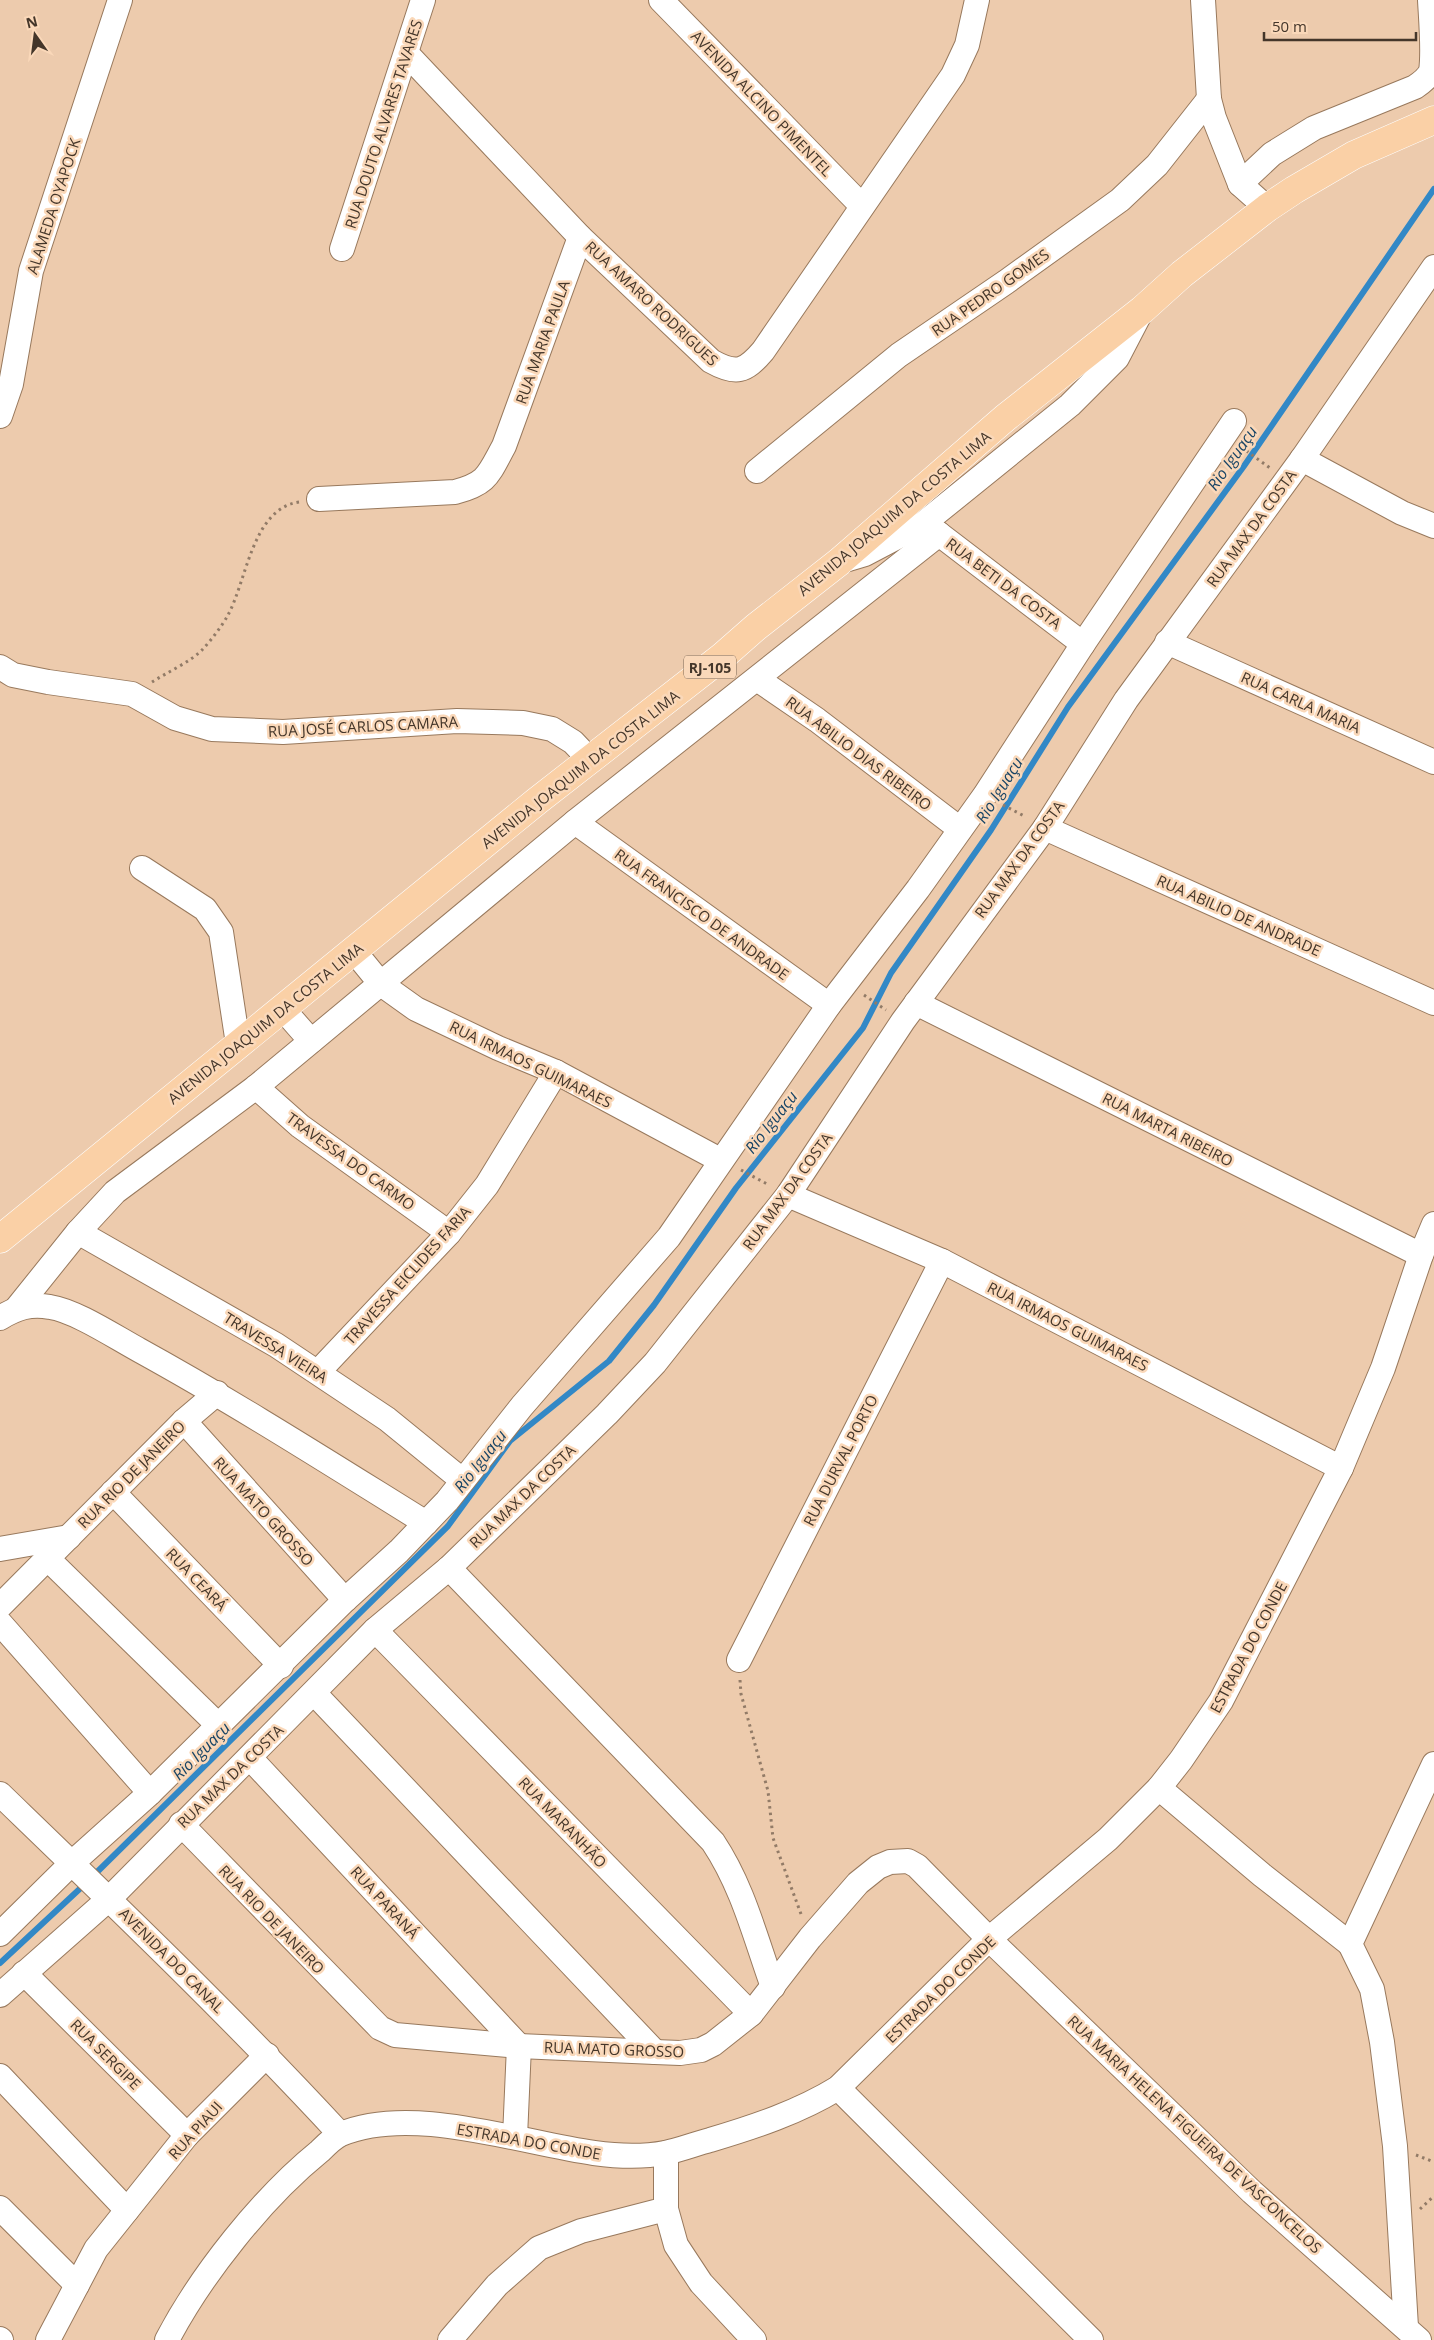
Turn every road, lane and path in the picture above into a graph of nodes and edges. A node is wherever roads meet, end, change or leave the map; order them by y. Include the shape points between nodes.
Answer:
1 (120, 0) edge
2 (423, 0) edge
3 (661, 0) edge
4 (977, 0) edge
5 (1203, 0) edge
6 (1430, 0) edge
7 (406, 54) junction
8 (1209, 99) junction
9 (1434, 120) edge
10 (1240, 184) junction
11 (862, 206) junction
12 (1267, 208) junction
13 (580, 237) junction
14 (342, 249) dead end
15 (1432, 273) edge
16 (1142, 310) junction
17 (0, 416) edge
18 (1234, 431) joint
19 (1302, 459) junction
20 (758, 471) dead end
21 (1274, 471) dead end
22 (319, 499) joint
23 (1434, 526) edge
24 (932, 528) junction
25 (839, 562) junction
26 (1167, 642) junction
27 (1083, 644) junction
28 (0, 667) edge
29 (757, 679) junction
30 (132, 694) junction
31 (590, 760) junction
32 (1434, 762) edge
33 (1002, 805) dead end
34 (575, 822) junction
35 (1036, 823) junction
36 (960, 829) junction
37 (142, 868) dead end
38 (354, 951) junction
39 (381, 984) junction
40 (862, 994) dead end
41 (1434, 1003) edge
42 (916, 1004) junction
43 (829, 1005) junction
44 (282, 1008) junction
45 (894, 1016) dead end
46 (310, 1041) junction
47 (238, 1044) junction
48 (556, 1072) junction
49 (256, 1087) junction
50 (729, 1164) junction
51 (780, 1190) junction
52 (1434, 1224) edge
53 (78, 1232) junction
54 (450, 1233) junction
55 (0, 1239) edge
56 (1421, 1256) junction
57 (942, 1261) junction
58 (8, 1313) edge
59 (318, 1372) junction
60 (217, 1393) junction
61 (184, 1421) junction
62 (1341, 1468) junction
63 (462, 1480) junction
64 (113, 1492) junction
65 (426, 1523) junction
66 (68, 1537) junction
67 (0, 1549) edge
68 (47, 1558) junction
69 (449, 1568) junction
70 (345, 1600) junction
71 (0, 1606) edge
72 (0, 1623) edge
73 (375, 1630) junction
74 (739, 1660) joint
75 (281, 1666) junction
76 (314, 1693) junction
77 (218, 1725) junction
78 (251, 1759) junction
79 (1434, 1764) edge
80 (1158, 1788) junction
81 (150, 1793) junction
82 (0, 1794) edge
83 (181, 1824) junction
84 (73, 1865) junction
85 (858, 1883) joint
86 (108, 1896) junction
87 (0, 1934) edge
88 (810, 1938) junction
89 (989, 1939) junction
90 (1350, 1944) junction
91 (24, 1973) junction
92 (773, 1987) junction
93 (0, 1995) edge
94 (364, 2013) joint
95 (751, 2014) junction
96 (519, 2046) junction
97 (655, 2052) junction
98 (267, 2055) junction
99 (0, 2076) edge
100 (838, 2088) junction
101 (340, 2134) junction
102 (187, 2135) junction
103 (514, 2137) junction
104 (666, 2153) junction
105 (0, 2208) edge
106 (666, 2209) junction
107 (127, 2210) junction
108 (77, 2285) junction
109 (1408, 2336) edge
110 (48, 2340) edge
111 (166, 2340) edge
112 (450, 2340) edge
113 (754, 2340) edge
114 (1091, 2340) edge

1 - 17 street, ALAMEDA OYAPOCK via 31,271 11,384
2 - 7 street, RUA DOUTO ALVARES TAVARES
3 - 11 street, AVENIDA ALCINO PIMENTEL
4 - 11 street, RUA AMARO RODRIGUES via 967,45 953,75
5 - 8 street
6 - 10 street via 1433,55 1431,71 1425,80 1314,128 1272,154
7 - 13 street, RUA AMARO RODRIGUES
7 - 14 street, RUA DOUTO ALVARES TAVARES
8 - 10 street
8 - 20 street, RUA PEDRO GOMES via 1156,165 1120,200 898,355
9 - 12 main road, AVENIDA JOAQUIM DA COSTA LIMA / RJ-105 via 1354,155
10 - 12 street
11 - 13 street, RUA AMARO RODRIGUES via 764,351 752,364 739,371 725,369 711,361
12 - 16 main road, AVENIDA JOAQUIM DA COSTA LIMA / RJ-105 via 1182,274
13 - 22 street, RUA MARIA PAULA via 504,446 487,478 476,487 462,490
15 - 19 street, RUA MAX DA COSTA
16 - 24 street via 1117,358 1099,377
16 - 25 main road, AVENIDA JOAQUIM DA COSTA LIMA / RJ-105 via 1005,418
18 - 21 path
18 - 27 street
19 - 23 street
19 - 26 street, RUA MAX DA COSTA
22 - 30 path via 286,504 268,519 254,546 228,616 202,650
24 - 25 street
24 - 27 street, RUA BETI DA COSTA
24 - 29 street
25 - 31 main road, AVENIDA JOAQUIM DA COSTA LIMA / RJ-105
26 - 32 street, RUA CARLA MARIA
26 - 35 street, RUA MAX DA COSTA
27 - 36 street
28 - 30 street via 13,675
29 - 34 street
29 - 36 street, RUA ABILIO DIAS RIBEIRO via 817,720
30 - 31 street, RUA JOSÉ CARLOS CAMARA via 175,718 212,729 284,732 457,721 523,723 552,729 572,742
31 - 38 main road, AVENIDA JOAQUIM DA COSTA LIMA / RJ-105
33 - 35 path
34 - 39 street
34 - 43 street, RUA FRANCISCO DE ANDRADE
35 - 41 street, RUA ABILIO DE ANDRADE
35 - 42 street, RUA MAX DA COSTA
36 - 43 street
37 - 47 street via 205,909 220,932
38 - 39 street, RUA IRMAOS GUIMARAES
38 - 44 main road, AVENIDA JOAQUIM DA COSTA LIMA / RJ-105
39 - 46 street
39 - 48 street, RUA IRMAOS GUIMARAES via 416,1009
40 - 45 path
42 - 51 street, RUA MAX DA COSTA
42 - 56 street, RUA MARTA RIBEIRO
43 - 50 street
44 - 46 street
44 - 47 main road, AVENIDA JOAQUIM DA COSTA LIMA / RJ-105
46 - 49 street
47 - 55 main road, AVENIDA JOAQUIM DA COSTA LIMA / RJ-105
48 - 50 street, RUA IRMAOS GUIMARAES
48 - 54 street, TRAVESSA EICLIDES FARIA via 487,1185
49 - 53 street via 115,1192
49 - 54 street, TRAVESSA DO CARMO via 300,1126
50 - 51 path
50 - 63 street
51 - 57 street, RUA IRMAOS GUIMARAES
51 - 69 street, RUA MAX DA COSTA via 655,1363 608,1414
52 - 56 street, ESTRADA DO CONDE
53 - 58 street
53 - 59 street, TRAVESSA VIEIRA
54 - 59 street, TRAVESSA EICLIDES FARIA
56 - 62 street, ESTRADA DO CONDE via 1383,1368
57 - 62 street, RUA IRMAOS GUIMARAES
57 - 74 street, RUA DURVAL PORTO
58 - 60 street via 36,1306 52,1307
59 - 63 street, TRAVESSA VIEIRA via 387,1419
60 - 61 street, RUA RIO DE JANEIRO
60 - 65 street
61 - 64 street, RUA RIO DE JANEIRO
61 - 70 street, RUA MATO GROSSO
62 - 80 street, ESTRADA DO CONDE via 1221,1701
63 - 65 street
64 - 66 street, RUA RIO DE JANEIRO
64 - 75 street, RUA CEARÁ
65 - 70 street
66 - 67 street
66 - 68 street, RUA RIO DE JANEIRO
68 - 71 street, RUA RIO DE JANEIRO
68 - 77 street
69 - 73 street, RUA MAX DA COSTA
69 - 92 street via 713,1842 741,1892
70 - 75 street
72 - 81 street
73 - 76 street, RUA MAX DA COSTA
73 - 95 street, RUA MARANHÃO
74 - 88 path via 740,1694 768,1791 773,1838
75 - 77 street
76 - 78 street, RUA MAX DA COSTA
76 - 97 street
77 - 81 street
78 - 83 street, RUA MAX DA COSTA
78 - 96 street, RUA PARANÁ
79 - 90 street
80 - 89 street, ESTRADA DO CONDE via 1108,1839
80 - 90 street via 1262,1876
81 - 84 street
82 - 84 street
83 - 86 street, RUA MAX DA COSTA
83 - 94 street, RUA RIO DE JANEIRO
84 - 86 street, AVENIDA DO CANAL
84 - 87 street
85 - 88 street, RUA MATO GROSSO
85 - 89 street, RUA MARIA HELENA FIGUEIRA DE VASCONCELOS via 878,1867 890,1862 908,1861 917,1866
86 - 91 street, RUA MAX DA COSTA
86 - 98 street, AVENIDA DO CANAL
88 - 92 street, RUA MATO GROSSO
89 - 100 street, ESTRADA DO CONDE
89 - 109 street, RUA MARIA HELENA FIGUEIRA DE VASCONCELOS via 1252,2192
90 - 109 street, RUA MARIA HELENA FIGUEIRA DE VASCONCELOS via 1372,1989 1382,2042 1395,2146
91 - 93 street, RUA MAX DA COSTA
91 - 102 street, RUA SERGIPE
92 - 95 street, RUA MATO GROSSO
94 - 96 street, RUA MATO GROSSO via 380,2028 395,2035
95 - 97 street, RUA MATO GROSSO via 701,2050
96 - 97 street, RUA MATO GROSSO
96 - 103 street
98 - 101 street, AVENIDA DO CANAL
98 - 102 street, RUA PIAUI
99 - 107 street
100 - 104 street, ESTRADA DO CONDE via 818,2100 743,2130
100 - 114 street
101 - 103 street, ESTRADA DO CONDE via 377,2124 419,2122
101 - 111 street, ESTRADA DO CONDE via 301,2166 244,2229 184,2307
102 - 107 street, RUA PIAUI
103 - 104 street, ESTRADA DO CONDE via 595,2154
104 - 106 street
105 - 108 street
106 - 112 street via 581,2231 539,2248 497,2285
106 - 113 street via 676,2245 701,2283
107 - 108 street, RUA PIAUI via 96,2249
108 - 110 street, RUA PIAUI

